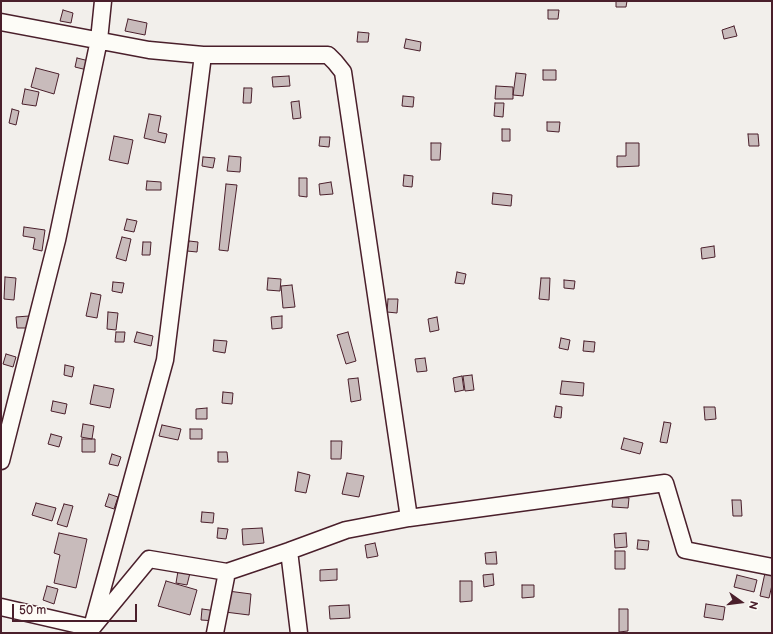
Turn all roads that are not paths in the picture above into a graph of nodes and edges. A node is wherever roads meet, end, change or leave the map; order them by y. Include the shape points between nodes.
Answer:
1 (103, 1) edge
2 (1, 22) edge
3 (99, 40) junction
4 (203, 55) junction
5 (1, 461) edge
6 (409, 518) junction
7 (289, 551) junction
8 (772, 567) edge
9 (228, 572) junction
10 (1, 607) edge
11 (91, 631) edge
12 (216, 633) edge
13 (299, 633) edge

1 - 3 street
2 - 3 street
3 - 4 street via 149,50
3 - 5 street via 57,240
4 - 6 street via 328,55 343,72
4 - 11 street via 165,360
6 - 7 street via 346,530
6 - 8 street via 665,483 685,550
7 - 9 street
7 - 13 street
9 - 11 street via 149,559
9 - 12 street
10 - 11 street

